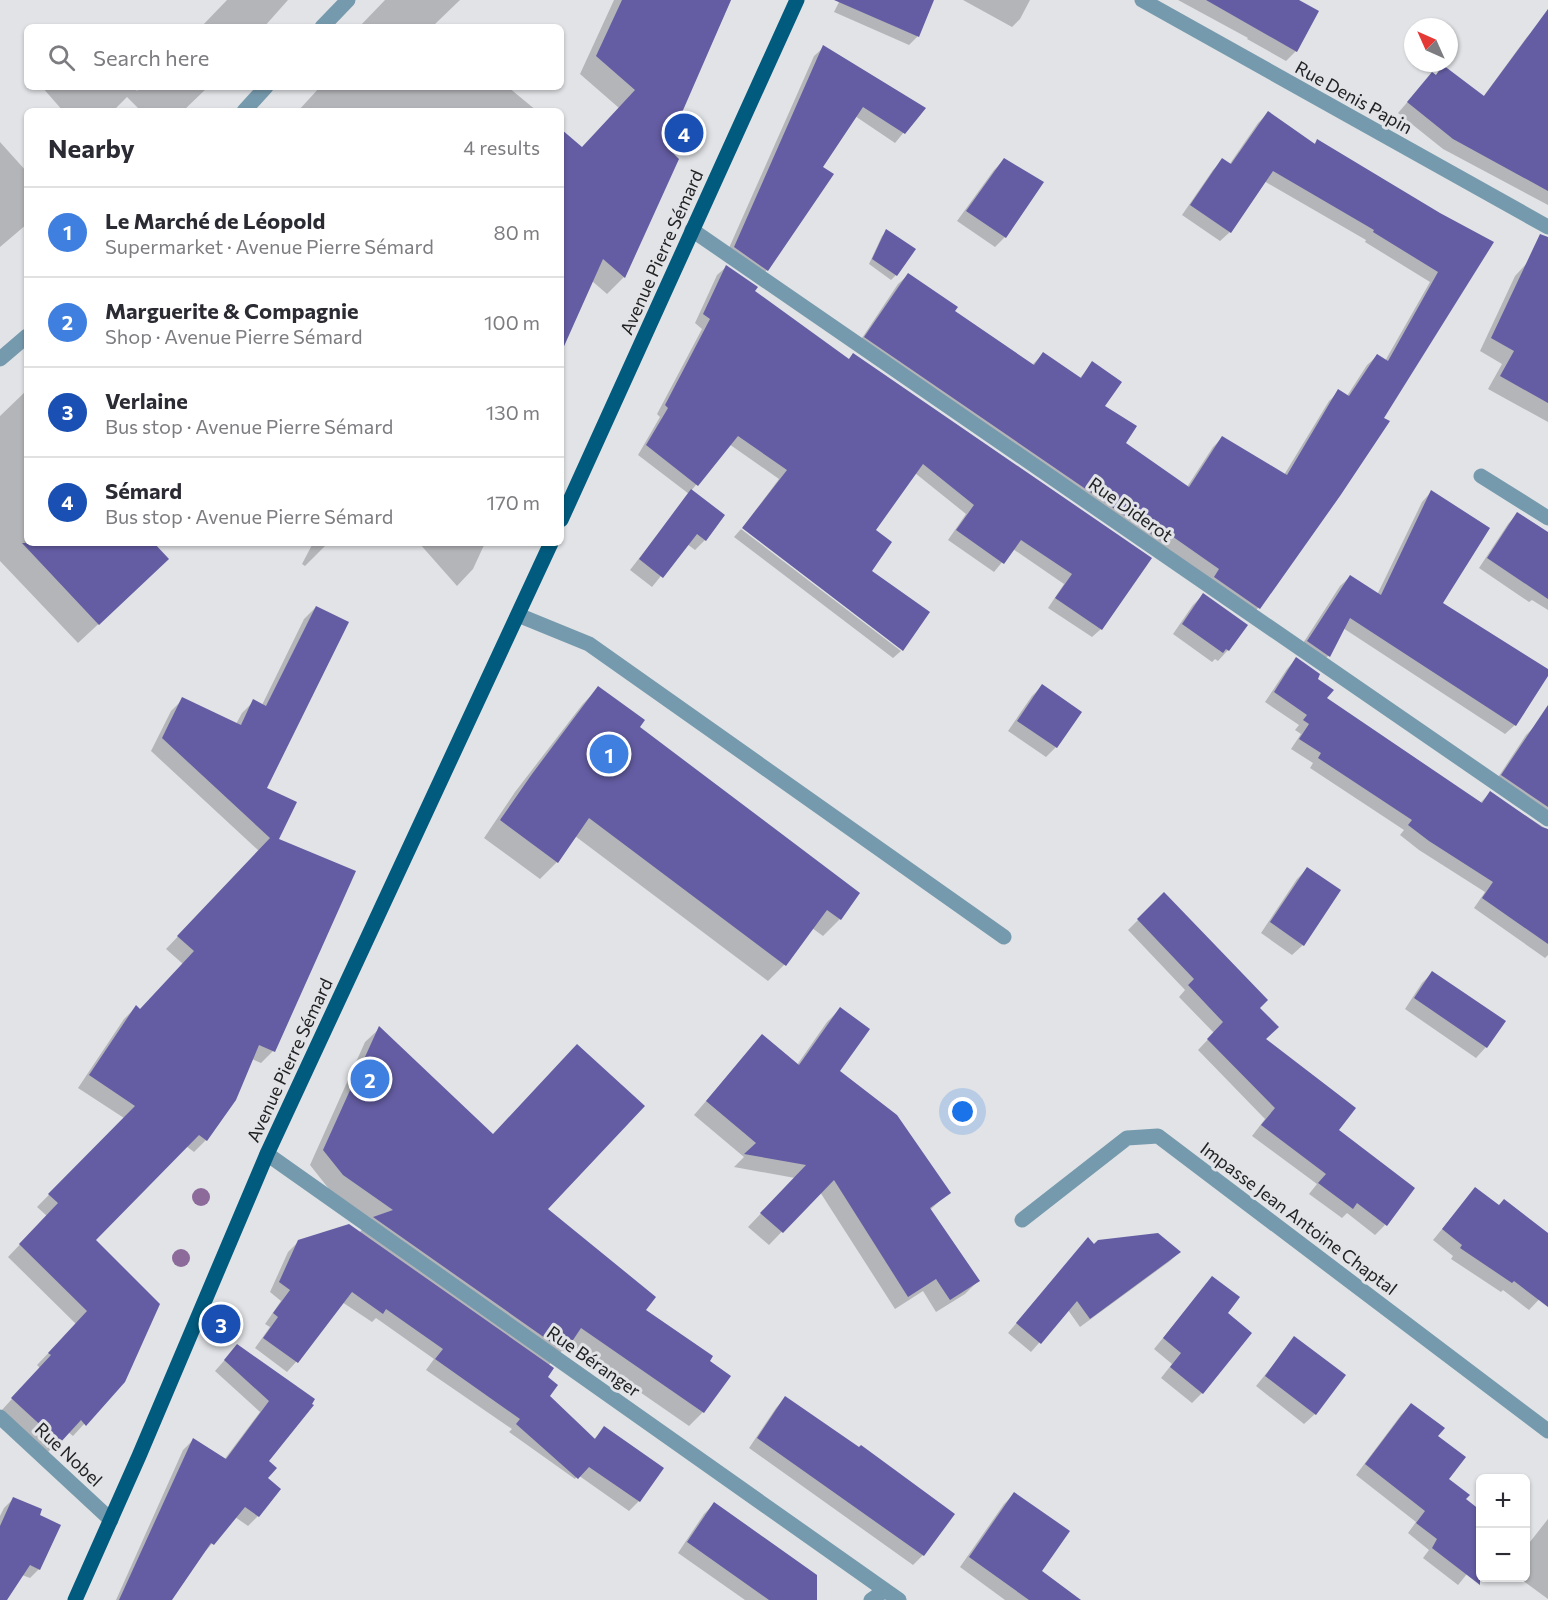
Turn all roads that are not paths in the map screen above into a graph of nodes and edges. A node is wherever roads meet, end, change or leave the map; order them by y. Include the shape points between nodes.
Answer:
1 (348, 0) edge
2 (797, 0) edge
3 (1142, 0) edge
4 (325, 24) edge
5 (263, 90) edge
6 (247, 108) edge
7 (1548, 227) edge
8 (692, 230) junction
9 (24, 339) edge
10 (0, 359) edge
11 (1481, 476) dead end
12 (564, 513) edge
13 (1548, 518) edge
14 (550, 546) edge
15 (518, 615) junction
16 (1548, 819) edge
17 (1004, 937) dead end
18 (267, 1154) junction
19 (1022, 1220) dead end
20 (0, 1417) edge
21 (1548, 1431) edge
22 (111, 1520) junction
23 (885, 1590) junction
24 (75, 1600) edge
25 (871, 1600) edge
26 (899, 1600) edge

1 - 4 street
2 - 8 main road, Avenue Pierre Sémard
3 - 7 street, Rue Denis Papin
5 - 6 street
8 - 12 main road, Avenue Pierre Sémard
8 - 16 street, Rue Diderot
9 - 10 street
11 - 13 street
14 - 15 main road, Avenue Pierre Sémard
15 - 17 street via 590,644
15 - 18 main road, Avenue Pierre Sémard
18 - 22 main road, Avenue Pierre Sémard
18 - 23 street, Rue Béranger
19 - 21 street, Impasse Jean Antoine Chaptal via 1127,1138 1158,1136
20 - 22 street, Rue Nobel
22 - 24 main road, Avenue Pierre Sémard
23 - 25 street
23 - 26 street, Rue Béranger

